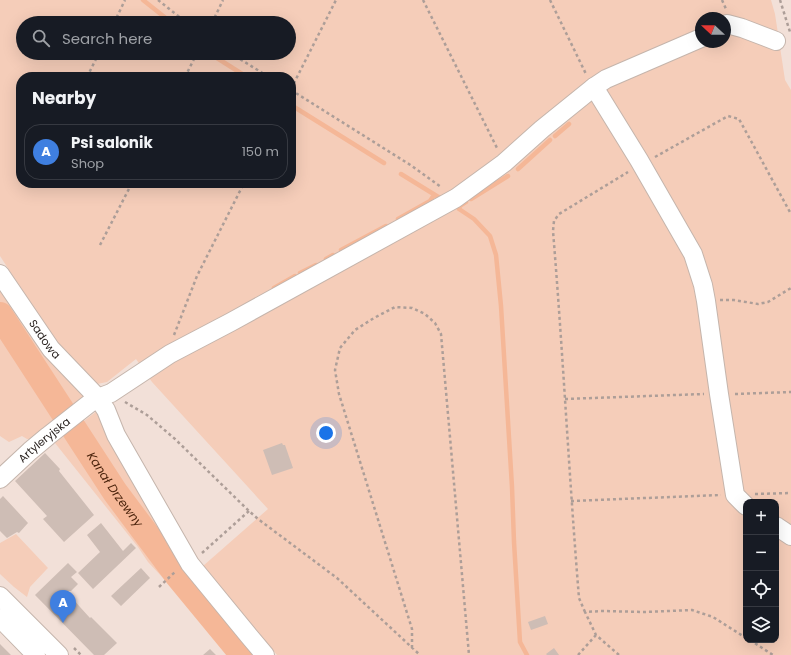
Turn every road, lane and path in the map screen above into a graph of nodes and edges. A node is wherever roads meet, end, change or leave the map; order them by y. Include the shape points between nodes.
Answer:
1 (125, 0) edge
2 (158, 0) edge
3 (223, 0) edge
4 (336, 0) edge
5 (423, 0) edge
6 (550, 0) edge
7 (780, 0) edge
8 (117, 16) edge
9 (178, 16) edge
10 (215, 16) edge
11 (731, 25) edge
12 (783, 38) edge
13 (695, 41) edge
14 (96, 60) edge
15 (194, 60) edge
16 (241, 60) edge
17 (90, 72) edge
18 (188, 72) edge
19 (261, 72) edge
20 (296, 80) edge
21 (594, 87) junction
22 (296, 93) edge
23 (639, 160) junction
24 (504, 163) junction
25 (129, 188) edge
26 (241, 188) edge
27 (456, 198) junction
28 (791, 214) edge
29 (100, 245) dead end
30 (0, 274) edge
31 (791, 288) edge
32 (706, 301) junction
33 (170, 354) junction
34 (791, 392) edge
35 (719, 394) junction
36 (99, 398) junction
37 (565, 399) junction
38 (0, 479) edge
39 (791, 493) edge
40 (740, 500) edge
41 (571, 501) junction
42 (250, 511) junction
43 (779, 528) edge
44 (791, 536) edge
45 (190, 564) junction
46 (168, 578) dead end
47 (159, 587) dead end
48 (0, 596) edge
49 (585, 612) junction
50 (0, 618) edge
51 (596, 635) junction
52 (743, 636) edge
53 (755, 643) edge
54 (412, 648) junction
55 (36, 655) edge
56 (60, 655) edge
57 (265, 655) edge
58 (420, 655) edge
59 (469, 655) edge
60 (578, 655) edge
61 (619, 655) edge
62 (773, 655) edge

1 - 8 path
2 - 9 path
3 - 10 path
4 - 20 path
5 - 24 path
6 - 21 path
7 - 12 path
11 - 12 street
13 - 21 street, Artyleryjska via 606,79
14 - 17 path
15 - 18 path
16 - 19 path
21 - 23 street
21 - 24 street, Artyleryjska
22 - 27 path via 412,166
23 - 28 path via 653,158 728,116 740,119
23 - 32 street via 693,254
23 - 37 path via 628,172 559,214 554,221
24 - 27 street, Artyleryjska
25 - 29 path
26 - 33 path via 196,276 171,341
27 - 33 street, Artyleryjska
30 - 36 street, Sadowa via 52,349
31 - 32 path via 768,302 758,304 734,300
32 - 35 street
33 - 36 street, Artyleryjska
34 - 35 path
35 - 37 path
35 - 40 street
36 - 38 street, Artyleryjska via 48,436
36 - 42 path via 146,415 175,439
36 - 45 street, Sadowa via 116,435
37 - 41 path
39 - 40 path
40 - 41 path
41 - 49 path via 579,598
42 - 45 path
42 - 54 path via 337,578
43 - 44 street
45 - 57 street, Sadowa
46 - 47 path
48 - 56 street
49 - 51 path
49 - 52 path via 692,610 713,616
50 - 55 street
51 - 60 path
51 - 61 path
53 - 62 path
54 - 58 path
54 - 59 path via 412,630 339,394 335,370 340,348 355,330 395,308 412,308 426,314 441,334

